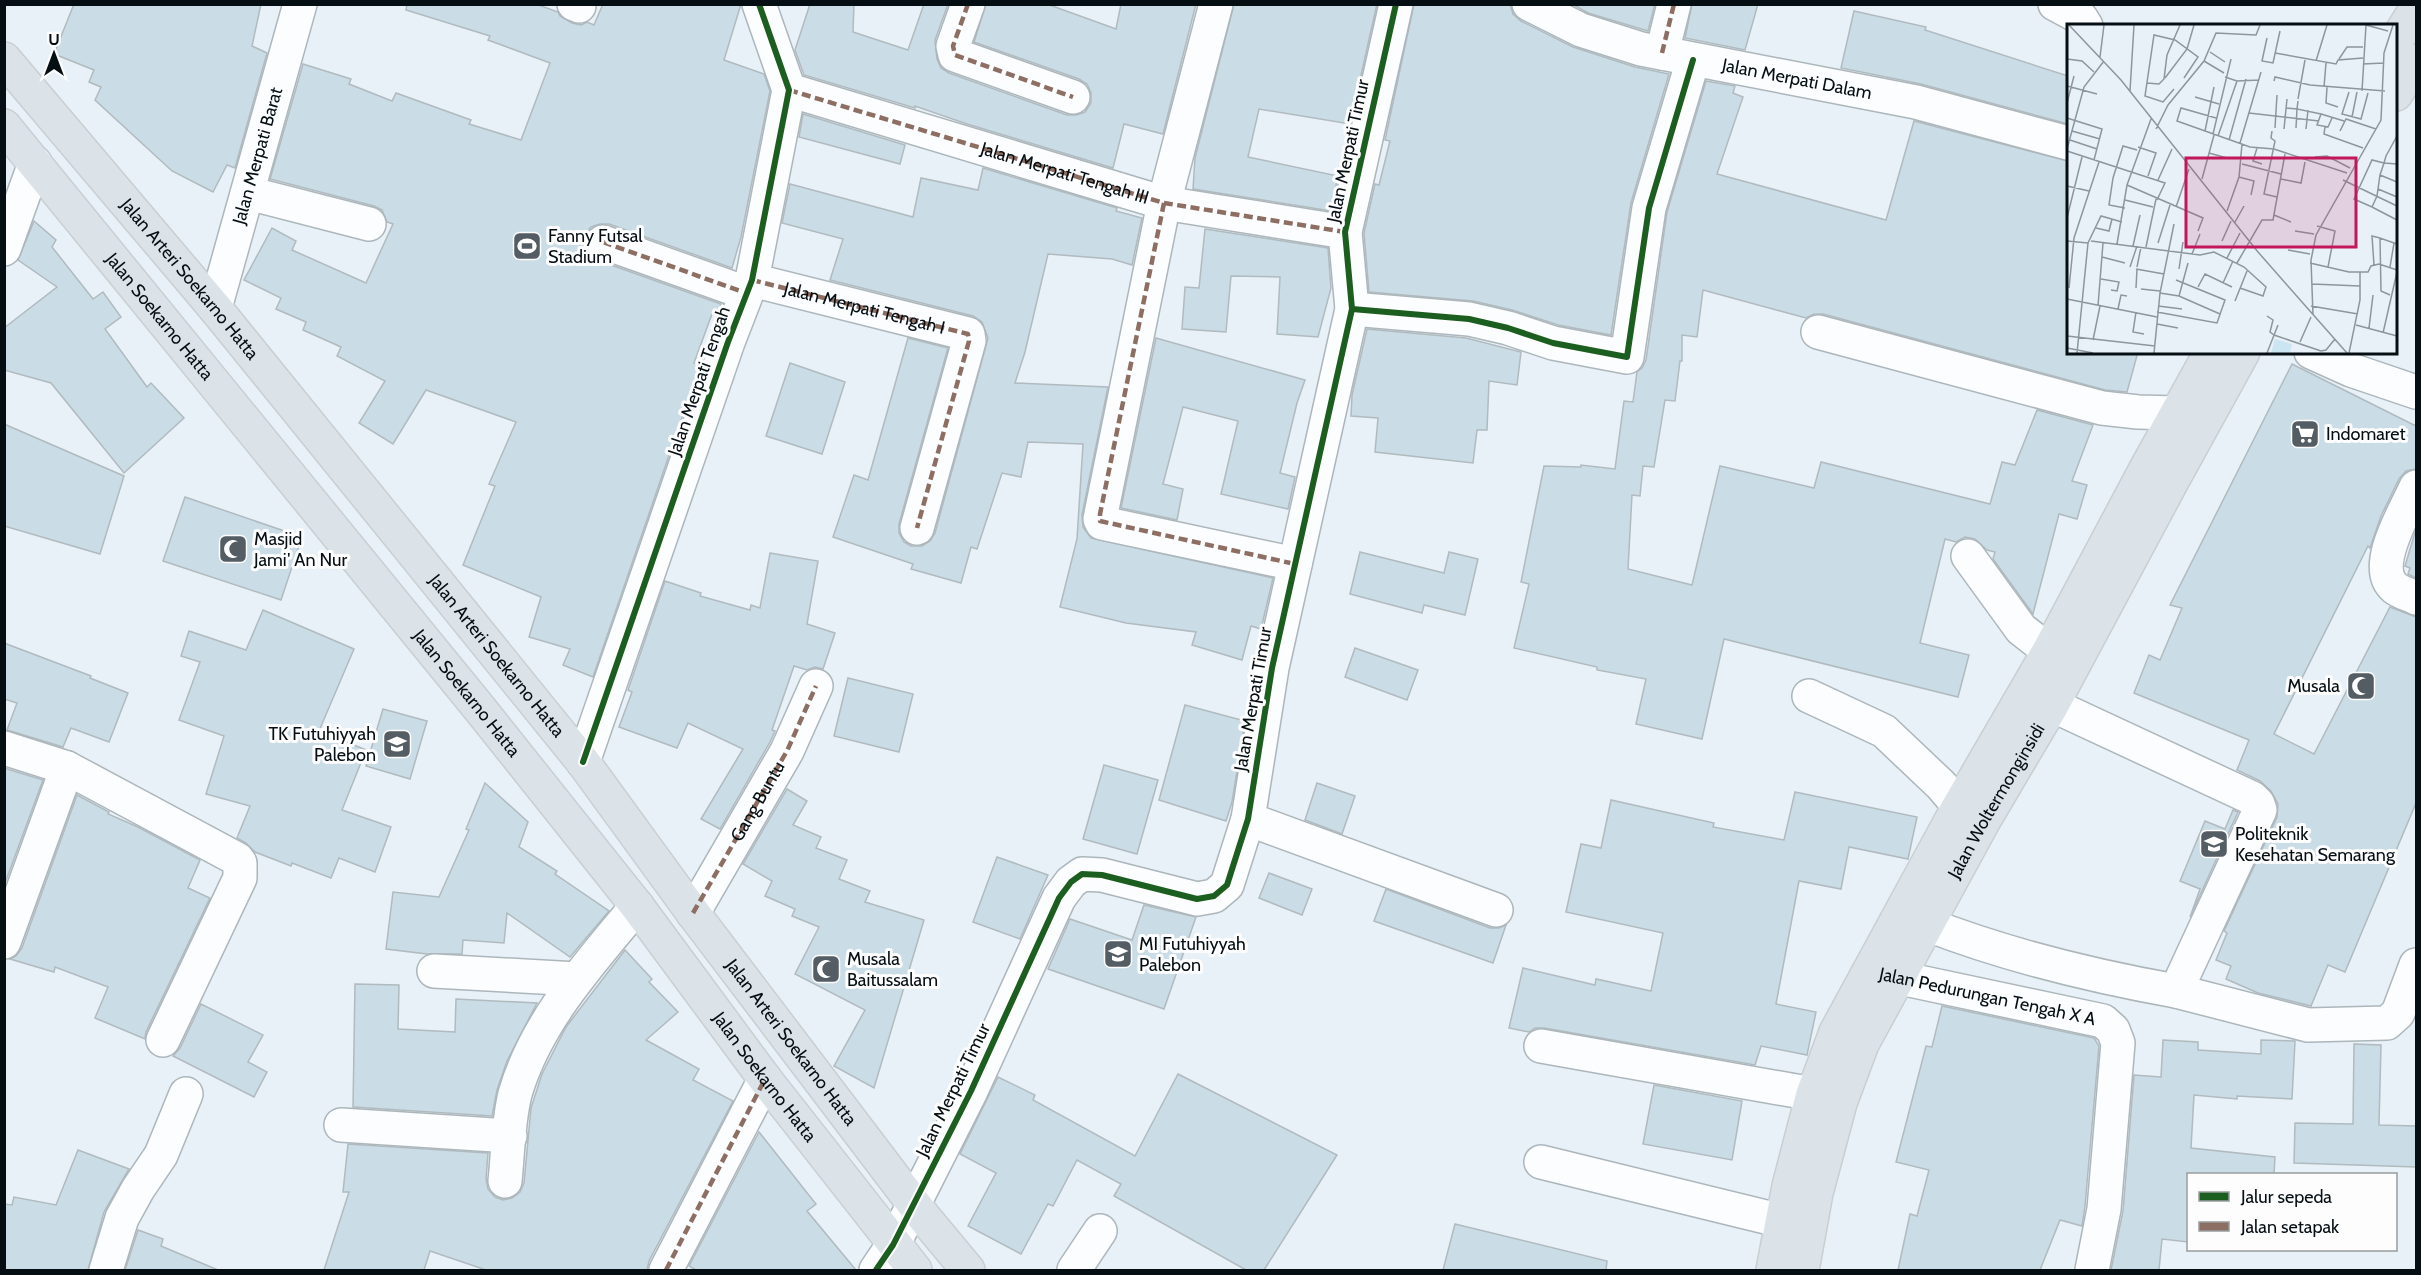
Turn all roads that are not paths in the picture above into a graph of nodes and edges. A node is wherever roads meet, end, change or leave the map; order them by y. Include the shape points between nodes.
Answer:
1 (300, 4) edge
2 (759, 4) edge
3 (968, 4) edge
4 (1216, 4) edge
5 (1396, 4) edge
6 (1529, 4) edge
7 (1674, 4) edge
8 (2055, 4) edge
9 (2416, 9) edge
10 (2084, 24) edge
11 (2397, 39) edge
12 (1678, 56) junction
13 (4, 59) edge
14 (2416, 61) edge
15 (789, 90) junction
16 (2397, 92) edge
17 (1073, 97) dead end
18 (4, 126) edge
19 (2067, 143) edge
20 (35, 163) junction
21 (248, 193) junction
22 (1164, 203) junction
23 (369, 224) dead end
24 (1345, 232) junction
25 (603, 242) dead end
26 (4, 249) edge
27 (749, 286) junction
28 (215, 308) junction
29 (1352, 309) junction
30 (1818, 332) dead end
31 (2210, 354) edge
32 (2242, 354) edge
33 (2318, 354) edge
34 (2341, 361) edge
35 (2416, 392) edge
36 (2177, 413) junction
37 (2416, 487) edge
38 (390, 523) junction
39 (917, 528) dead end
40 (354, 555) junction
41 (1968, 556) dead end
42 (1295, 564) junction
43 (2416, 598) edge
44 (2049, 651) junction
45 (816, 686) dead end
46 (1809, 696) dead end
47 (2052, 705) junction
48 (4, 748) edge
49 (584, 762) junction
50 (67, 768) junction
51 (1959, 806) junction
52 (1248, 819) junction
53 (637, 906) junction
54 (1496, 910) dead end
55 (693, 913) junction
56 (1926, 924) junction
57 (4, 942) edge
58 (2416, 965) edge
59 (434, 971) dead end
60 (1882, 974) junction
61 (577, 979) junction
62 (2176, 992) junction
63 (163, 1040) dead end
64 (1541, 1046) dead end
65 (765, 1079) junction
66 (186, 1094) dead end
67 (1813, 1094) junction
68 (341, 1125) dead end
69 (510, 1136) junction
70 (1541, 1162) dead end
71 (505, 1181) dead end
72 (914, 1202) junction
73 (1782, 1221) junction
74 (1100, 1231) dead end
75 (885, 1258) edge
76 (106, 1270) edge
77 (666, 1270) edge
78 (915, 1270) edge
79 (968, 1270) edge
80 (1074, 1270) edge
81 (1773, 1270) edge
82 (1802, 1270) edge
83 (2092, 1270) edge

1 - 21 street, Jalan Merpati Barat
2 - 15 street
3 - 17 street via 953,46 955,55
4 - 22 street
5 - 24 street, Jalan Merpati Timur
6 - 12 street, Jalan Merpati Dalam via 1581,30
7 - 12 street
8 - 10 street
9 - 11 main road
12 - 19 street, Jalan Merpati Dalam via 1916,102
12 - 29 street via 1648,208 1627,357 1553,343 1469,319
13 - 28 main road, Jalan Arteri Soekarno Hatta
14 - 16 main road
15 - 22 street, Jalan Merpati Tengah III
15 - 27 street, Jalan Merpati Tengah
18 - 20 main road, Jalan Soekarno Hatta
20 - 26 street
20 - 40 main road, Jalan Soekarno Hatta
21 - 23 street
21 - 28 street, Jalan Merpati Barat
22 - 24 street, Jalan Merpati Tengah III
22 - 42 street via 1100,521
24 - 29 street, Jalan Merpati Timur
25 - 27 street
27 - 39 street, Jalan Merpati Tengah I via 968,334
27 - 49 street, Jalan Merpati Tengah
28 - 38 main road, Jalan Arteri Soekarno Hatta
29 - 42 street, Jalan Merpati Timur
30 - 36 street via 2102,408
31 - 36 main road, Jalan Woltermonginsidi
32 - 47 main road, Jalan Woltermonginsidi
33 - 34 street
34 - 35 street
36 - 44 main road, Jalan Woltermonginsidi
37 - 43 street via 2386,555 2386,567 2395,588
38 - 40 main road
38 - 49 main road, Jalan Arteri Soekarno Hatta
40 - 53 main road, Jalan Soekarno Hatta
41 - 44 street via 2021,629
42 - 52 street, Jalan Merpati Timur via 1272,668
44 - 51 main road, Jalan Woltermonginsidi
45 - 55 street, Gang Buntu via 787,751
46 - 51 street via 1884,731
47 - 56 main road, Jalan Woltermonginsidi
47 - 62 street via 2258,804 2260,810
48 - 50 street
49 - 55 main road, Jalan Arteri Soekarno Hatta
50 - 57 street
50 - 63 street via 240,863 240,878
51 - 60 main road, Jalan Woltermonginsidi
52 - 54 street
52 - 72 street, Jalan Merpati Timur via 1227,885 1214,896 1197,899 1102,875 1082,874 1071,882 1059,898 971,1091
53 - 61 street
53 - 65 main road, Jalan Soekarno Hatta
55 - 72 main road, Jalan Arteri Soekarno Hatta
56 - 60 main road, Jalan Woltermonginsidi
56 - 62 street via 2106,979
58 - 62 street via 2398,1013 2387,1023 2308,1025
59 - 61 street
60 - 67 main road, Jalan Woltermonginsidi via 1836,1032
60 - 82 main road, Jalan Woltermonginsidi via 1840,1103 1816,1193
60 - 83 street, Jalan Pedurungan Tengah X A via 2103,1021 2113,1030 2118,1043 2104,1209
61 - 69 street via 555,1008 522,1076 512,1106
64 - 67 street
65 - 75 main road, Jalan Soekarno Hatta
65 - 77 street
66 - 76 street via 161,1155 122,1218
67 - 73 main road, Jalan Woltermonginsidi
68 - 69 street
69 - 71 street
70 - 73 street
72 - 75 street, Jalan Merpati Timur
72 - 79 main road, Jalan Arteri Soekarno Hatta
73 - 81 main road, Jalan Woltermonginsidi
74 - 80 street
75 - 78 main road, Jalan Soekarno Hatta

